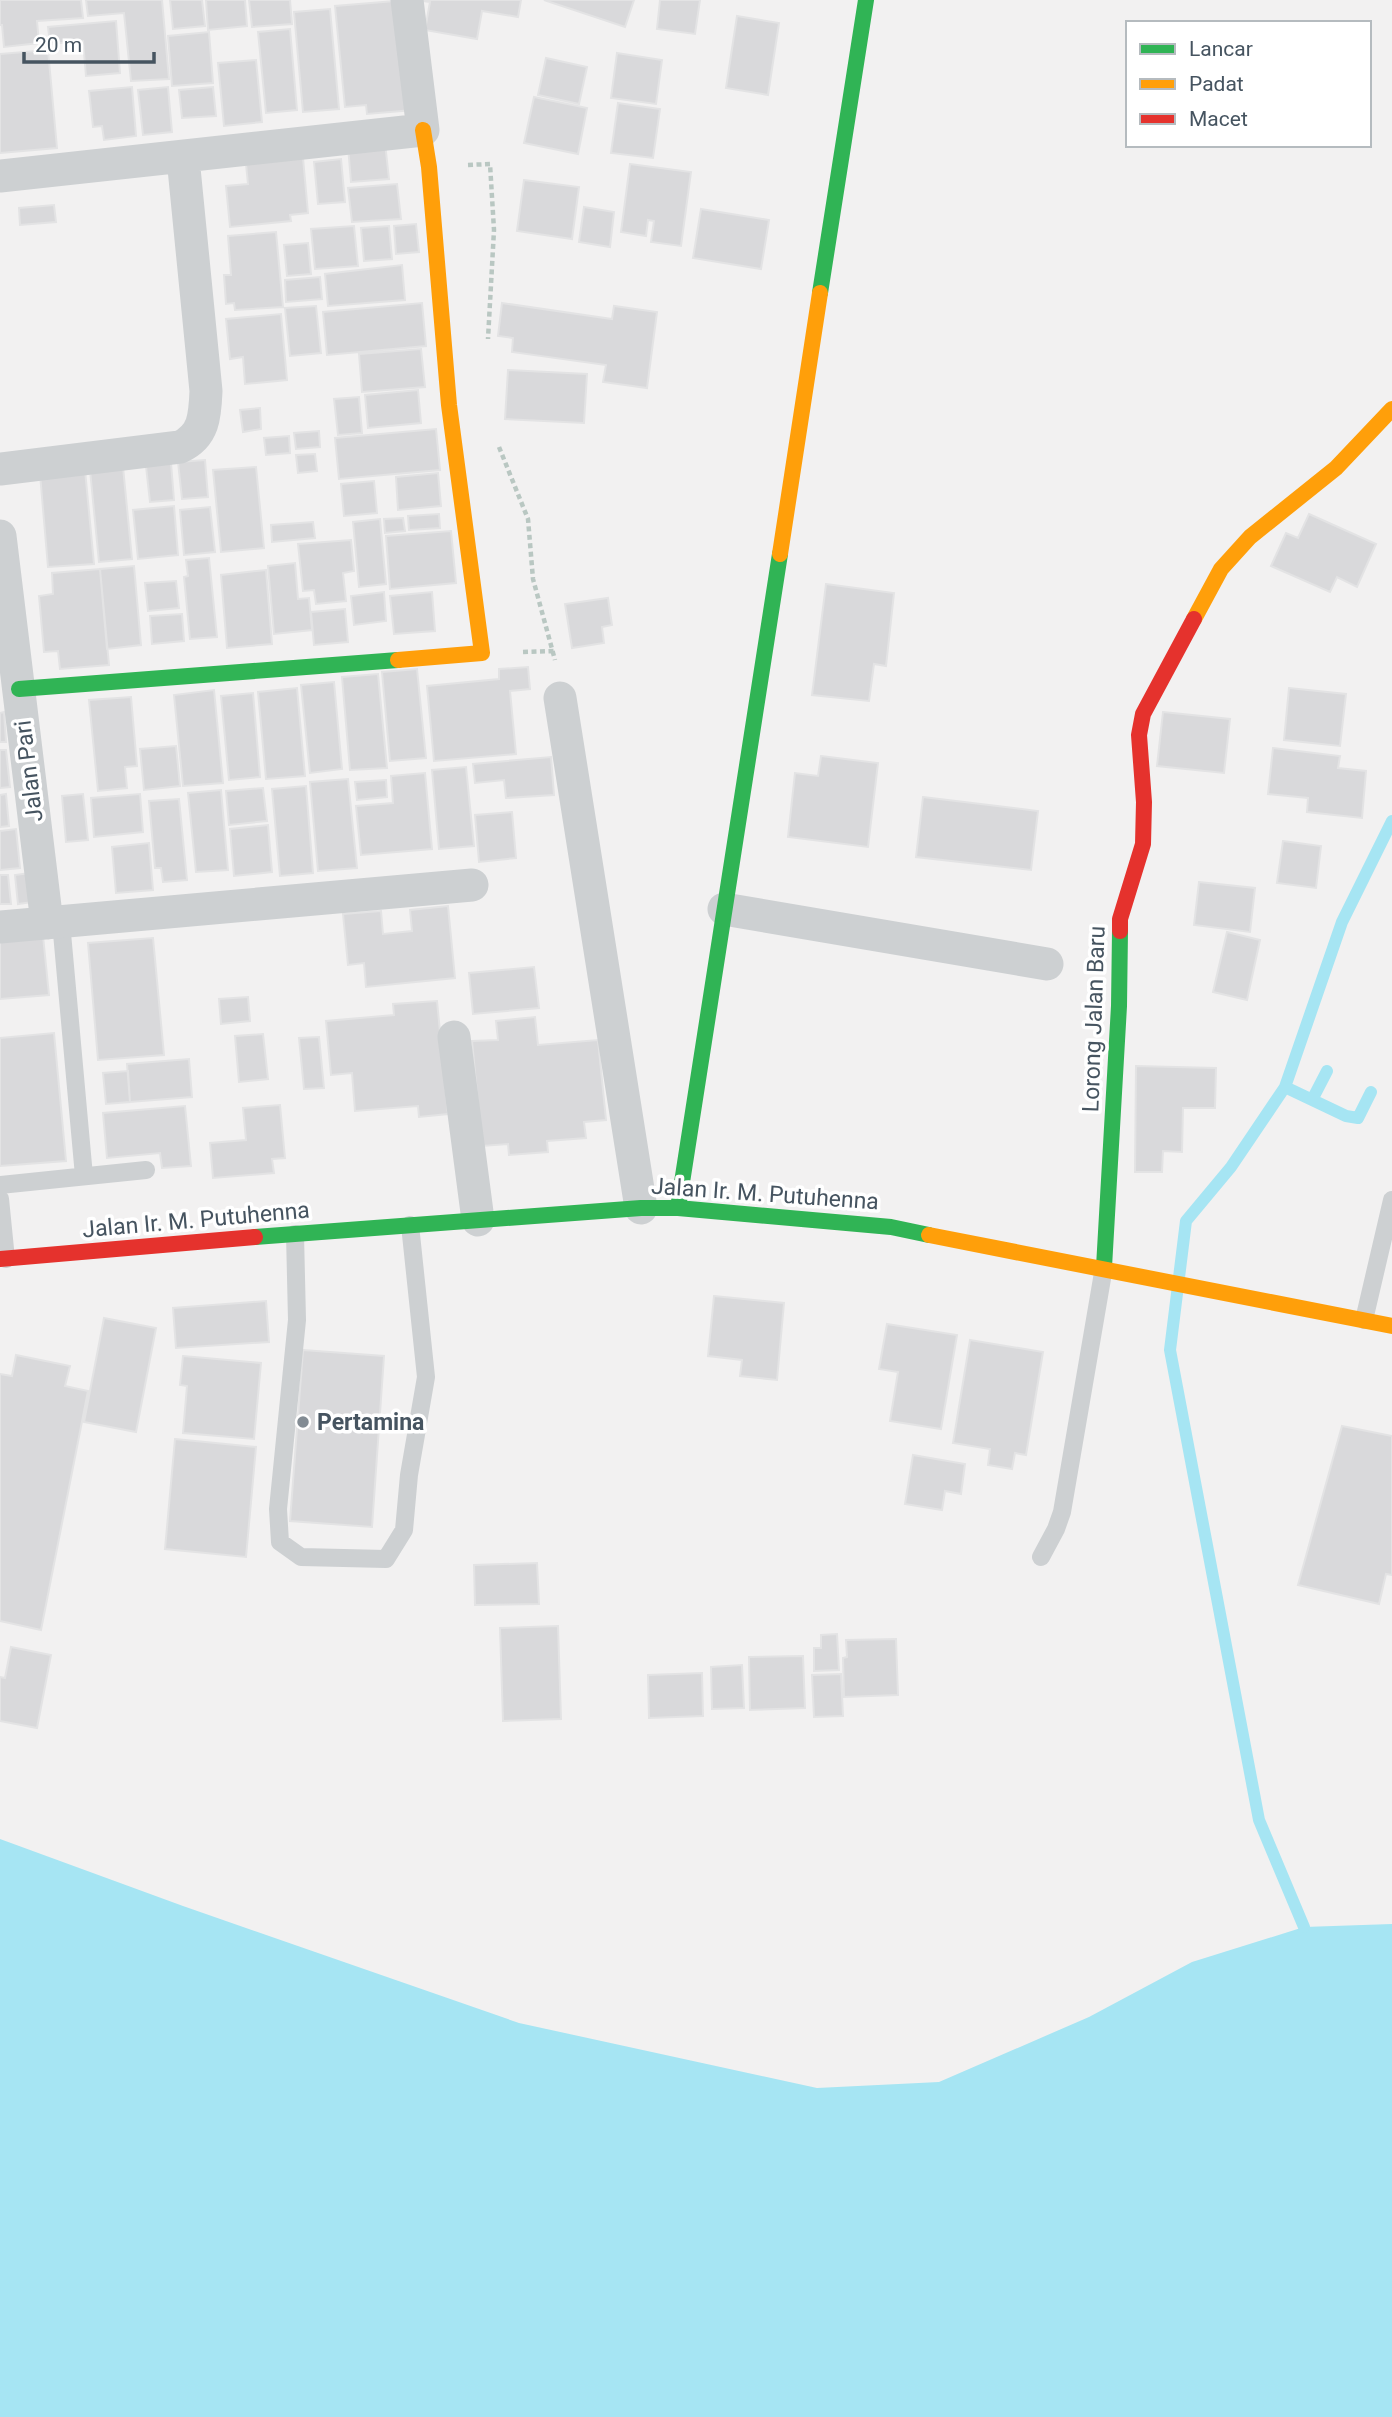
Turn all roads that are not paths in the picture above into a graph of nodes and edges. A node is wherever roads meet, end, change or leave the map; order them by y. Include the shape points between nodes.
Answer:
1 (407, 0) edge
2 (866, 0) edge
3 (423, 130) junction
4 (183, 158) junction
5 (0, 176) edge
6 (1392, 409) edge
7 (0, 469) edge
8 (0, 536) edge
9 (19, 690) junction
10 (560, 698) dead end
11 (472, 885) dead end
12 (724, 909) junction
13 (54, 922) junction
14 (0, 927) edge
15 (1048, 964) dead end
16 (454, 1037) dead end
17 (146, 1170) dead end
18 (84, 1176) junction
19 (0, 1185) edge
20 (0, 1199) edge
21 (1392, 1200) edge
22 (640, 1208) junction
23 (678, 1208) junction
24 (478, 1220) junction
25 (410, 1225) junction
26 (295, 1234) junction
27 (3, 1259) edge
28 (1113, 1269) junction
29 (1364, 1320) junction
30 (1392, 1326) edge
31 (1041, 1556) dead end

1 - 3 street
2 - 12 main road
3 - 4 street
3 - 9 main road via 449,405 482,653
4 - 5 street
4 - 7 street via 206,391 200,430 180,447
6 - 28 main road, Lorong Jalan Baru via 1336,468 1250,537 1221,569 1143,714 1139,735 1143,844 1120,919
8 - 9 street, Jalan Pari
9 - 13 street, Jalan Pari
10 - 22 street
11 - 13 street
12 - 15 street
12 - 23 main road
13 - 14 street
13 - 18 lane
16 - 24 street
17 - 18 lane
18 - 19 lane
20 - 27 lane
21 - 29 lane
22 - 23 main road, Jalan Ir. M. Putuhenna
22 - 24 main road, Jalan Ir. M. Putuhenna
23 - 28 main road, Jalan Ir. M. Putuhenna via 891,1227
24 - 25 main road, Jalan Ir. M. Putuhenna
25 - 26 main road, Jalan Ir. M. Putuhenna
25 - 26 lane via 426,1377 404,1530 386,1559 301,1557 280,1542 278,1509 297,1320
26 - 27 main road, Jalan Ir. M. Putuhenna
28 - 29 main road, Jalan Ir. M. Putuhenna
28 - 31 lane via 1062,1512
29 - 30 main road, Jalan Ir. M. Putuhenna

